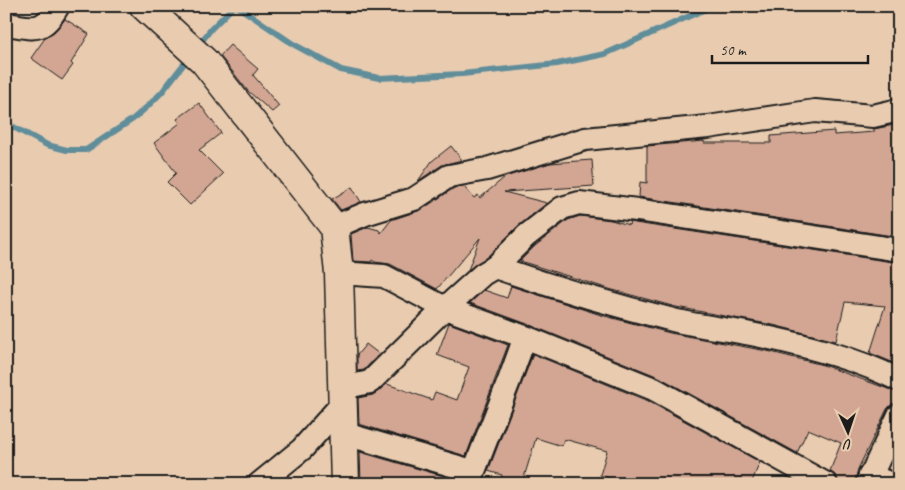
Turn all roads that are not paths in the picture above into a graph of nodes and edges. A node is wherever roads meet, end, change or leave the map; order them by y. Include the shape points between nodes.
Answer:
1 (58, 6) edge
2 (144, 6) edge
3 (6, 24) edge
4 (899, 110) edge
5 (336, 249) junction
6 (899, 250) edge
7 (495, 267) junction
8 (450, 310) junction
9 (525, 337) junction
10 (899, 380) edge
11 (342, 413) junction
12 (899, 415) edge
13 (470, 477) edge
14 (869, 479) edge
15 (259, 484) edge
16 (344, 484) edge
17 (826, 484) edge
18 (891, 484) edge

1 - 3 street via 41,27
2 - 5 street via 204,61
4 - 5 street via 873,116 815,111 708,127 585,138 487,169 449,176 414,199 365,214
5 - 8 street
5 - 11 street
6 - 7 street via 579,203 562,208 526,236
7 - 8 street via 483,274
7 - 10 street via 565,291 674,320 816,350 877,369
8 - 9 street
8 - 11 street via 370,382
9 - 13 street
9 - 17 street via 654,389
11 - 13 street
11 - 15 street
11 - 16 street
12 - 14 street
14 - 18 street

